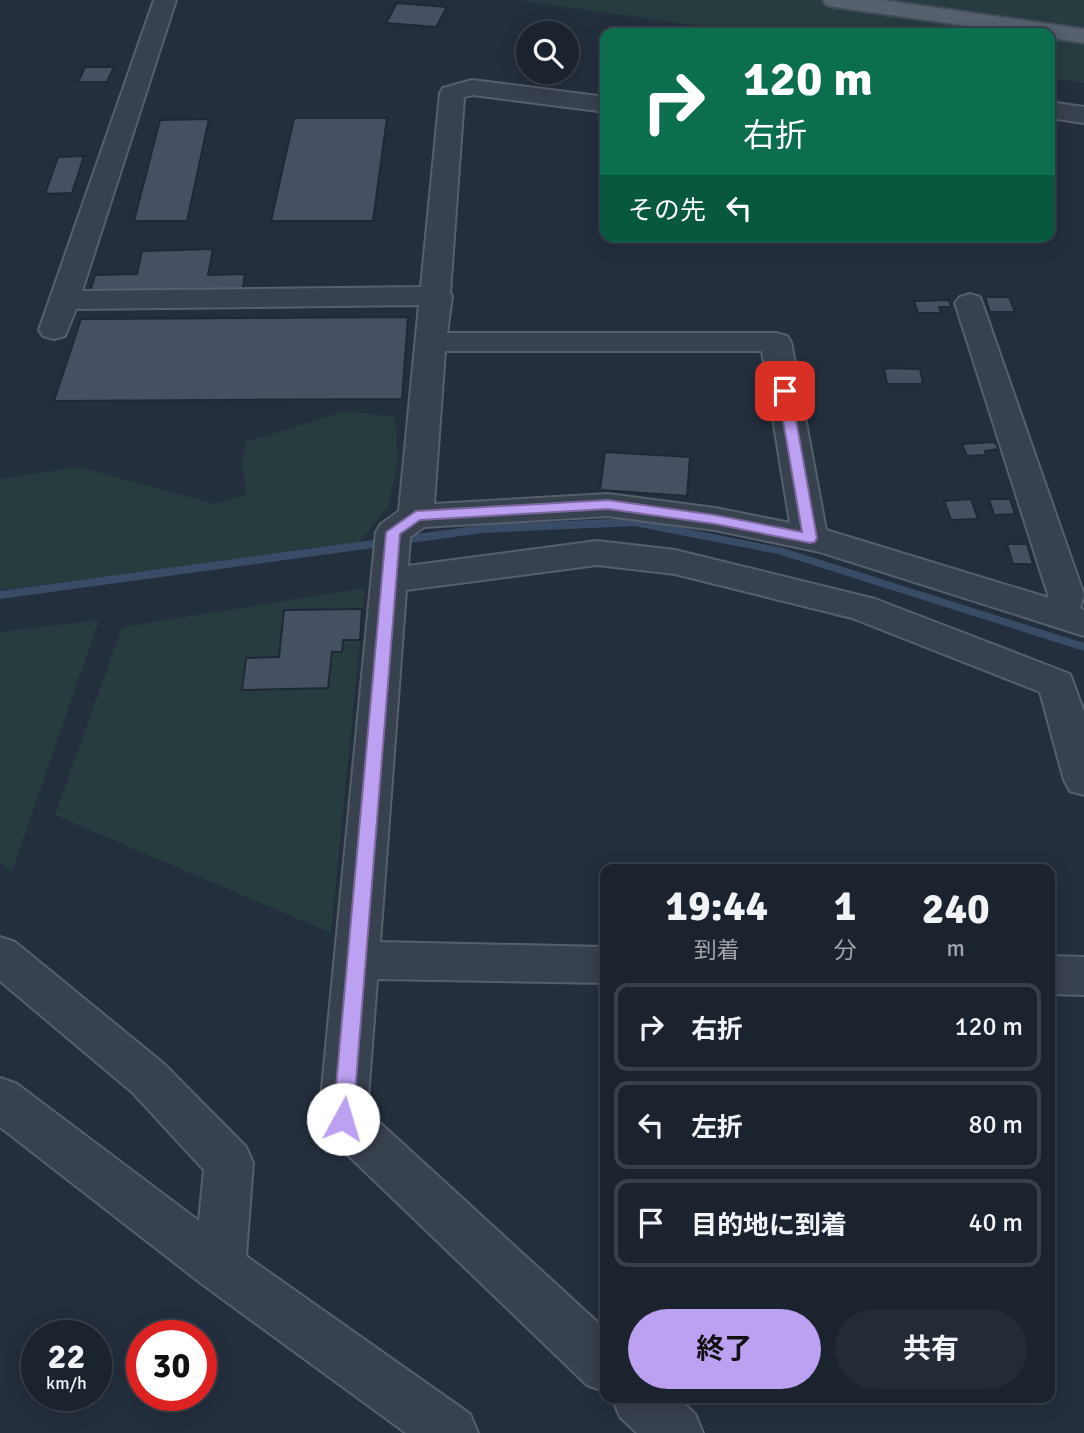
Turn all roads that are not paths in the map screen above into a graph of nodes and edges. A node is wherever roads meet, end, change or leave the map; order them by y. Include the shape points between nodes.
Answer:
1 (165, 0) edge
2 (834, 0) edge
3 (1028, 28) edge
4 (1055, 32) edge
5 (1084, 36) edge
6 (600, 104) edge
7 (1055, 111) edge
8 (1084, 115) edge
9 (437, 296) junction
10 (64, 300) junction
11 (970, 303) dead end
12 (54, 330) dead end
13 (432, 342) junction
14 (416, 516) junction
15 (810, 538) junction
16 (389, 580) junction
17 (1072, 619) edge
18 (1084, 780) edge
19 (0, 955) edge
20 (358, 960) junction
21 (600, 965) edge
22 (1055, 975) edge
23 (1084, 976) edge
24 (0, 1099) edge
25 (220, 1267) junction
26 (600, 1360) edge
27 (644, 1403) edge
28 (451, 1433) edge
29 (676, 1433) edge

1 - 10 street
2 - 3 main road
4 - 5 main road
6 - 9 street via 472,87 452,93
7 - 8 street
9 - 10 street
9 - 13 street
10 - 12 street
11 - 17 street
13 - 14 street
13 - 15 street via 776,342
14 - 15 street via 608,505
14 - 16 street via 393,532
15 - 17 street
16 - 18 street via 597,553 675,562 862,608 1057,684
16 - 20 street
19 - 25 street via 148,1078 229,1163
20 - 21 street
20 - 26 street via 343,1119
22 - 23 street
24 - 25 street
25 - 28 street
27 - 29 street

